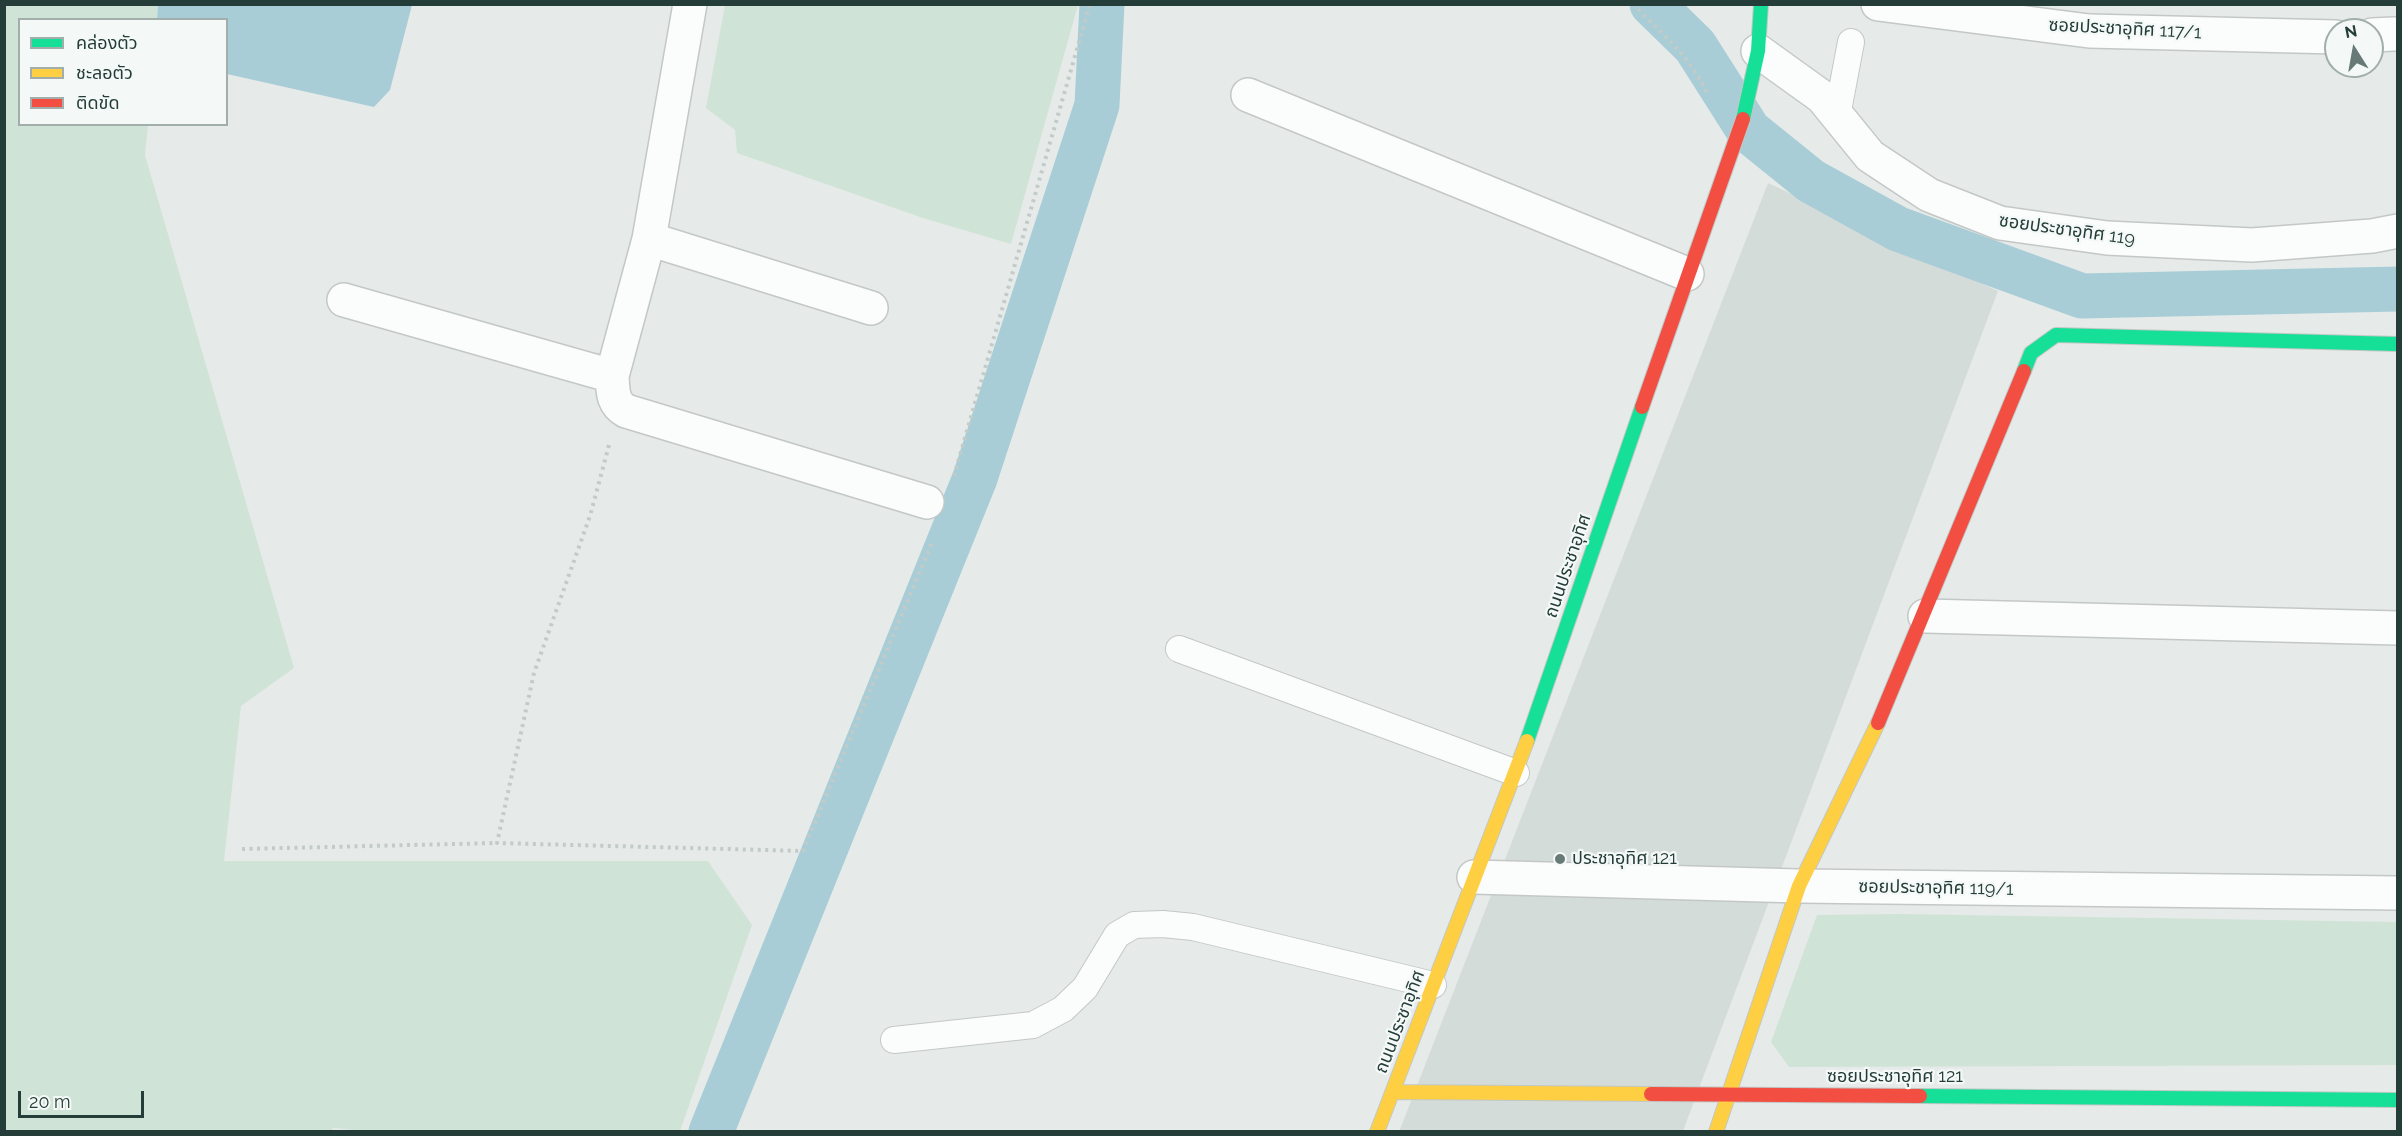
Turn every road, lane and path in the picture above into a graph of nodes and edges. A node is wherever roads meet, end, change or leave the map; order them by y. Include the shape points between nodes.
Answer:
1 (690, 4) edge
2 (1090, 4) edge
3 (1633, 4) edge
4 (1761, 4) edge
5 (1878, 4) edge
6 (2324, 37) edge
7 (1851, 42) dead end
8 (1758, 51) junction
9 (1248, 95) dead end
10 (1837, 116) junction
11 (1731, 153) junction
12 (2397, 231) edge
13 (649, 239) junction
14 (1687, 274) junction
15 (344, 300) dead end
16 (872, 308) dead end
17 (2397, 344) edge
18 (615, 391) junction
19 (939, 493) joint
20 (933, 539) dead end
21 (1925, 616) junction
22 (2397, 628) edge
23 (1179, 650) dead end
24 (1516, 773) junction
25 (497, 843) junction
26 (242, 849) dead end
27 (1474, 877) junction
28 (1799, 886) junction
29 (2397, 893) edge
30 (1433, 985) junction
31 (894, 1040) dead end
32 (1393, 1092) junction
33 (1730, 1094) junction
34 (2397, 1100) edge
35 (1377, 1131) edge
36 (1716, 1131) edge

1 - 13 street
2 - 19 path
3 - 11 path via 1702,80
4 - 8 street, ถนนประชาอุทิศ
5 - 6 street, ซอยประชาอุทิศ 117/1 via 2089,31
7 - 10 lane
8 - 10 street, ซอยประชาอุทิศ 119 via 1822,97
8 - 11 street, ถนนประชาอุทิศ via 1747,108
9 - 14 street
10 - 12 street, ซอยประชาอุทิศ 119 via 1870,156 1929,195 2000,223 2107,238 2252,245
11 - 14 street, ถนนประชาอุทิศ
13 - 16 street
13 - 18 street
14 - 24 street, ถนนประชาอุทิศ
15 - 18 street
17 - 21 street via 2056,335 2031,353
18 - 19 street via 739,447
18 - 25 path via 590,516 534,673
20 - 25 path via 802,851
21 - 22 street
21 - 28 street via 1889,701
23 - 24 lane
24 - 27 street, ถนนประชาอุทิศ
25 - 26 path
27 - 28 street, ซอยประชาอุทิศ 119/1
27 - 30 street, ถนนประชาอุทิศ
28 - 29 street, ซอยประชาอุทิศ 119/1
28 - 33 street
30 - 31 lane via 1193,927 1134,925 1117,935 1084,988 1063,1009 1033,1025
30 - 32 street, ถนนประชาอุทิศ
32 - 33 street, ซอยประชาอุทิศ 121
32 - 35 street, ถนนประชาอุทิศ
33 - 34 street, ซอยประชาอุทิศ 121
33 - 36 street

